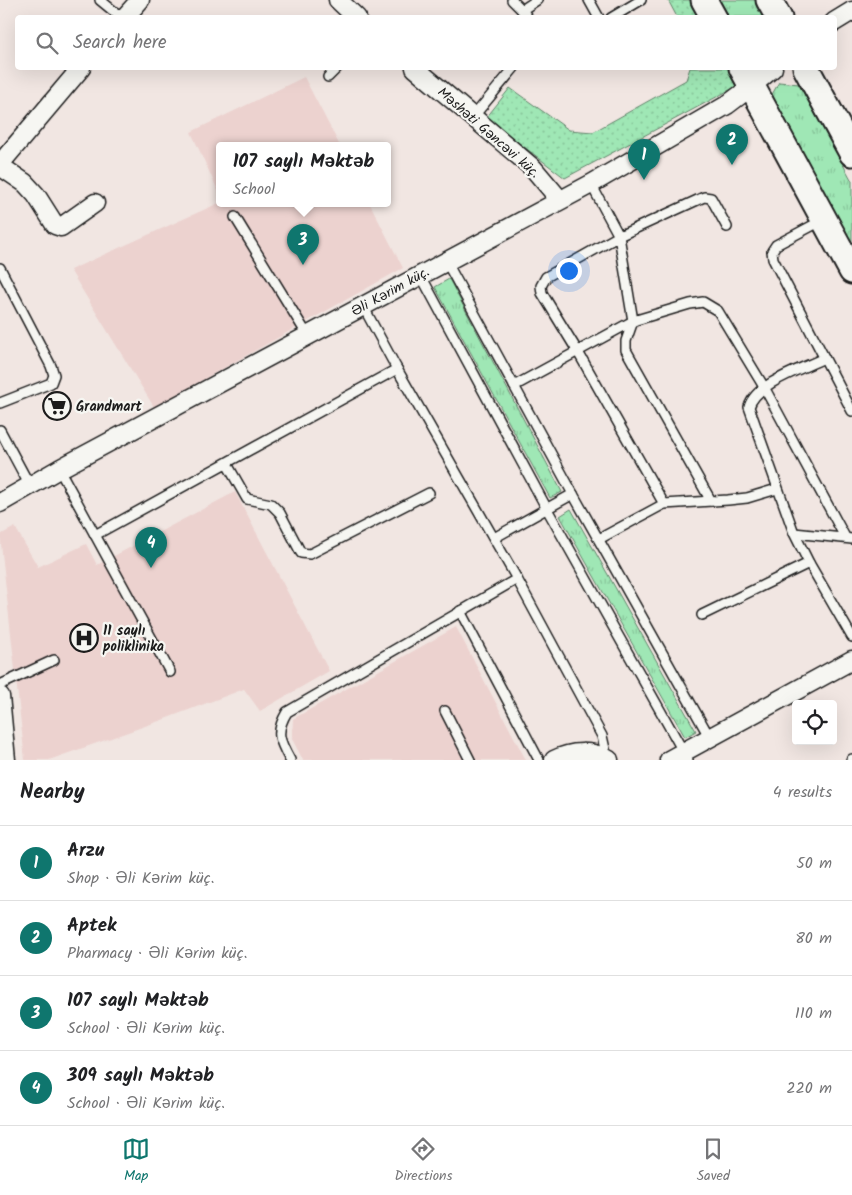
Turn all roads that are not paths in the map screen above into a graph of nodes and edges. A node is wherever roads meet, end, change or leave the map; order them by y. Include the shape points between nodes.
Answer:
1 (100, 0) edge
2 (140, 0) edge
3 (338, 0) edge
4 (512, 0) edge
5 (537, 0) edge
6 (589, 0) edge
7 (641, 0) edge
8 (704, 0) edge
9 (769, 0) edge
10 (852, 12) edge
11 (525, 14) edge
12 (119, 15) edge
13 (126, 15) edge
14 (355, 15) edge
15 (597, 15) edge
16 (616, 15) edge
17 (712, 15) edge
18 (777, 15) edge
19 (837, 20) edge
20 (79, 70) edge
21 (335, 70) edge
22 (417, 70) edge
23 (512, 70) edge
24 (767, 70) edge
25 (807, 70) edge
26 (328, 77) dead end
27 (747, 77) edge
28 (473, 117) junction
29 (852, 153) edge
30 (0, 165) edge
31 (591, 184) junction
32 (560, 200) junction
33 (95, 203) dead end
34 (235, 217) dead end
35 (824, 219) junction
36 (727, 227) dead end
37 (619, 236) junction
38 (446, 261) junction
39 (0, 268) edge
40 (852, 271) edge
41 (420, 274) junction
42 (363, 306) junction
43 (633, 321) junction
44 (308, 336) junction
45 (578, 352) junction
46 (824, 358) junction
47 (397, 369) junction
48 (514, 386) junction
49 (764, 387) junction
50 (0, 403) edge
51 (852, 411) edge
52 (0, 430) edge
53 (227, 464) junction
54 (59, 469) junction
55 (30, 486) junction
56 (777, 489) junction
57 (428, 493) dead end
58 (572, 494) junction
59 (711, 502) junction
60 (0, 503) edge
61 (664, 504) junction
62 (547, 508) junction
63 (794, 534) junction
64 (95, 535) junction
65 (494, 538) junction
66 (848, 538) edge
67 (599, 539) junction
68 (808, 563) junction
69 (517, 579) junction
70 (460, 611) junction
71 (702, 615) dead end
72 (852, 637) edge
73 (54, 660) dead end
74 (852, 660) edge
75 (170, 672) dead end
76 (0, 685) edge
77 (0, 696) edge
78 (445, 711) dead end
79 (710, 738) junction
80 (680, 757) edge
81 (607, 758) edge
82 (6, 760) edge
83 (290, 760) edge
84 (470, 760) edge
85 (539, 760) edge
86 (554, 760) edge

1 - 12 lane
2 - 13 street
3 - 14 street
4 - 11 lane
5 - 11 lane
6 - 15 lane
7 - 16 lane
8 - 17 main road
9 - 18 main road
10 - 19 street
20 - 30 street
21 - 26 lane
22 - 28 street, Məshəti Gəncəvi küç.
23 - 28 lane
24 - 27 street, Əli Kərim küç.
25 - 29 main road
27 - 31 street, Əli Kərim küç. via 727,105
27 - 35 main road
28 - 32 street, Məshəti Gəncəvi küç. via 533,168
30 - 33 street via 36,194 54,226 61,227
31 - 32 street, Əli Kərim küç.
31 - 37 lane
32 - 38 street, Əli Kərim küç.
34 - 44 lane
35 - 40 main road
35 - 46 lane via 776,245 772,251 773,259
36 - 37 lane via 711,198 704,197
37 - 43 lane
37 - 45 lane via 546,277 541,286 542,293
38 - 41 street, Əli Kərim küç.
38 - 48 lane
39 - 50 lane via 54,375 51,383
41 - 42 street, Əli Kərim küç.
41 - 62 lane
42 - 44 street, Əli Kərim küç.
42 - 47 lane
43 - 45 lane
43 - 49 lane via 703,302 718,311
43 - 59 lane via 626,350
44 - 54 street, Əli Kərim küç.
45 - 48 lane
45 - 61 lane
46 - 49 lane
46 - 51 lane
47 - 53 lane
47 - 65 lane
48 - 58 lane
49 - 56 lane via 751,400 749,407
49 - 66 lane
52 - 55 lane
53 - 57 lane via 247,499 272,504 280,513 301,553 310,554
53 - 64 lane
54 - 55 street, Əli Kərim küç.
54 - 64 lane
55 - 60 street, Əli Kərim küç.
56 - 59 lane via 747,498
56 - 63 lane
58 - 62 lane
58 - 67 lane
59 - 61 lane
61 - 67 lane
62 - 65 lane
62 - 80 lane
63 - 66 lane
63 - 68 lane
64 - 75 lane
65 - 69 lane
67 - 79 lane
68 - 71 lane
68 - 72 lane
69 - 70 lane
69 - 81 lane via 602,736
70 - 83 lane via 287,712 278,733
70 - 85 lane
73 - 76 lane
74 - 79 street
77 - 82 street
78 - 84 lane
79 - 80 street
81 - 86 street via 585,753

